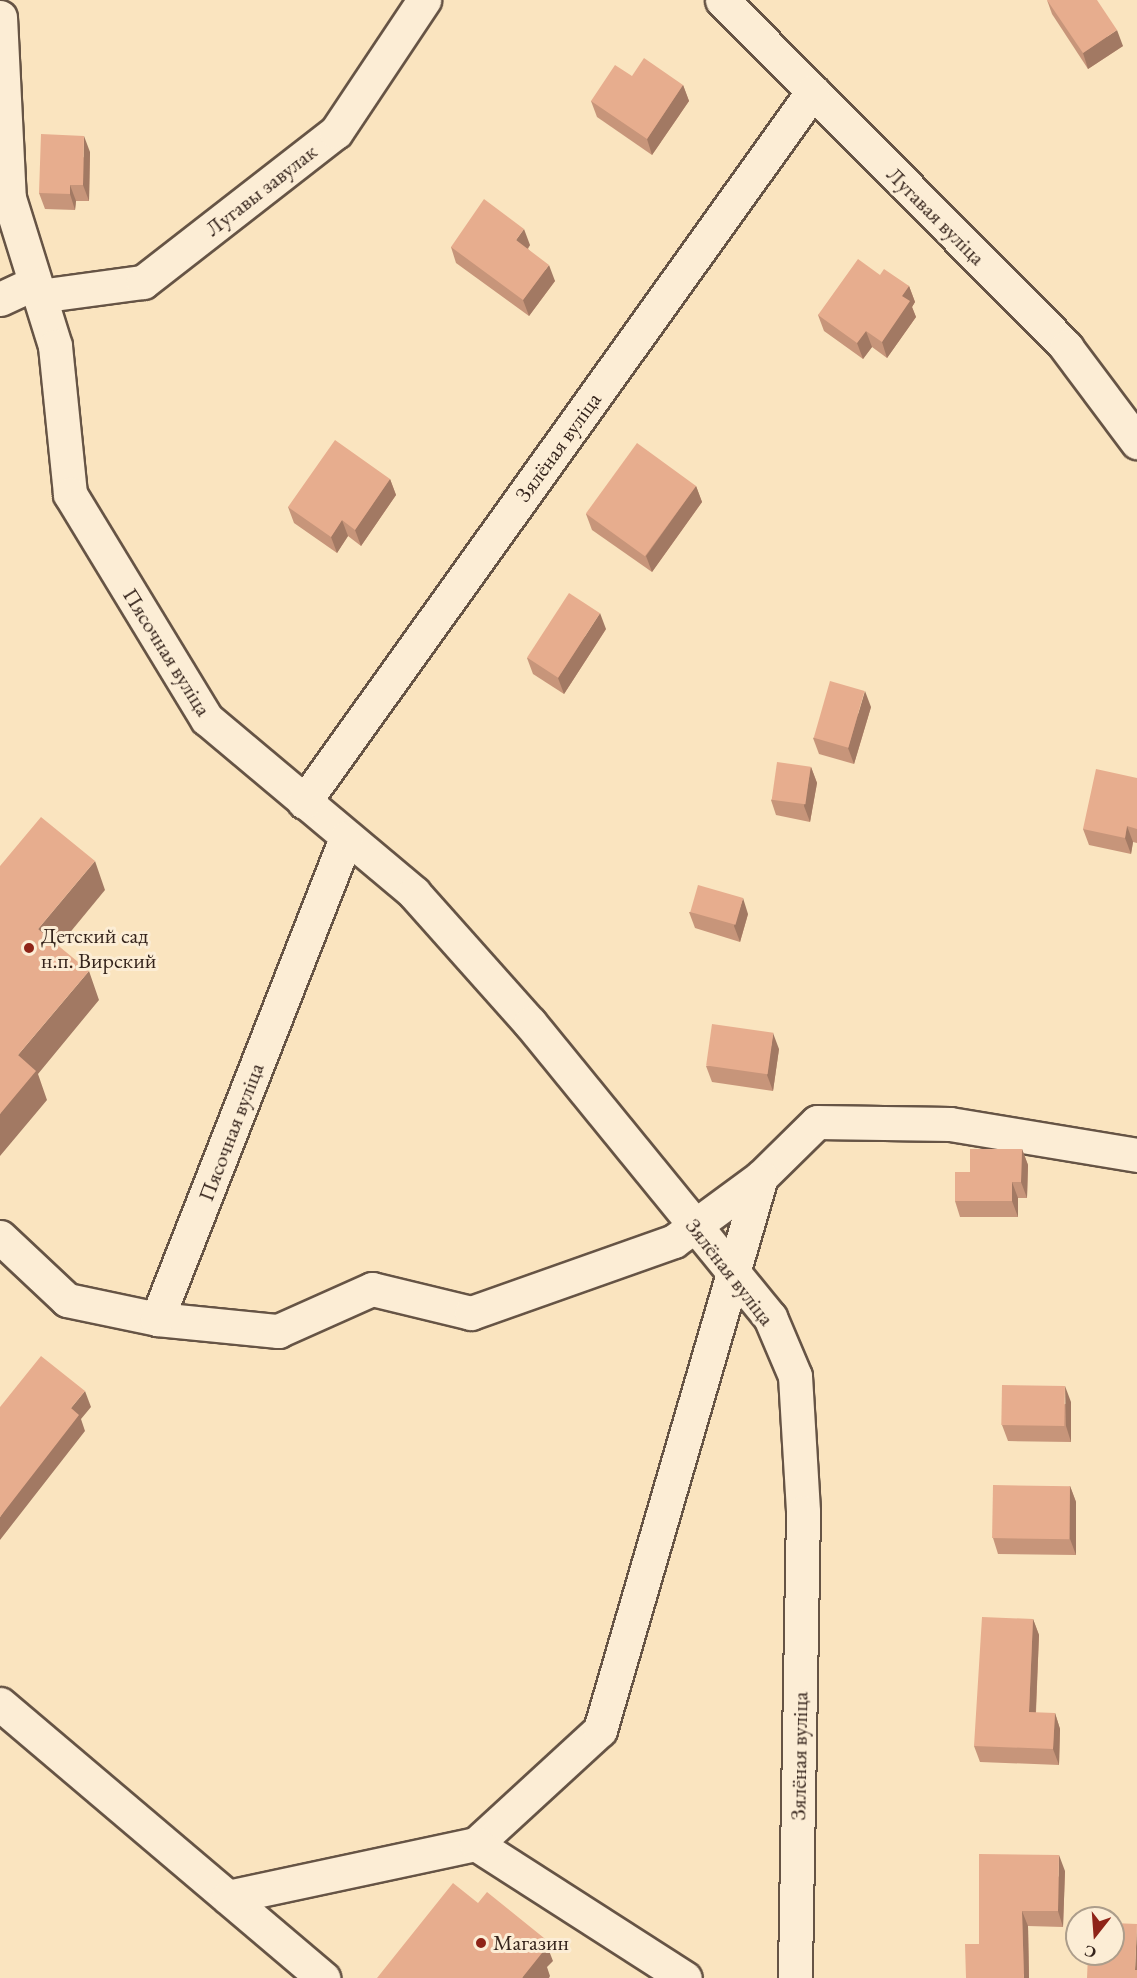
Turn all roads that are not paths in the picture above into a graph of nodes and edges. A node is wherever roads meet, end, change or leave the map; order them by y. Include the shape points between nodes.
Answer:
1 (424, 0) edge
2 (722, 0) edge
3 (0, 17) edge
4 (813, 91) junction
5 (37, 289) junction
6 (0, 299) edge
7 (1137, 442) edge
8 (304, 802) junction
9 (346, 838) junction
10 (1137, 1155) edge
11 (761, 1177) junction
12 (695, 1226) junction
13 (0, 1237) edge
14 (733, 1272) junction
15 (157, 1320) junction
16 (0, 1704) edge
17 (476, 1844) junction
18 (228, 1898) junction
19 (323, 1978) edge
20 (680, 1978) edge
21 (795, 1978) edge

1 - 5 street, Лугавы завулак via 336,132 143,282
2 - 4 street, Лугавая вуліца
3 - 5 street, Пясочная вуліца via 9,198
4 - 7 street, Лугавая вуліца via 1066,347
4 - 8 street, Зялёная вуліца
5 - 6 street, Лугавы завулак
5 - 8 street, Пясочная вуліца via 55,346 70,494 207,719
8 - 9 street, Пясочная вуліца
9 - 12 street, Зялёная вуліца via 414,893 530,1023
9 - 15 street, Пясочная вуліца
10 - 11 street via 950,1124 817,1122
11 - 12 street
11 - 14 street
12 - 14 street, Зялёная вуліца
12 - 15 street via 674,1241 471,1313 372,1289 278,1331
13 - 15 street via 67,1300
14 - 17 street via 600,1730
14 - 21 street, Зялёная вуліца via 770,1317 795,1376 803,1512
16 - 18 street
17 - 18 street
17 - 20 street
18 - 19 street

